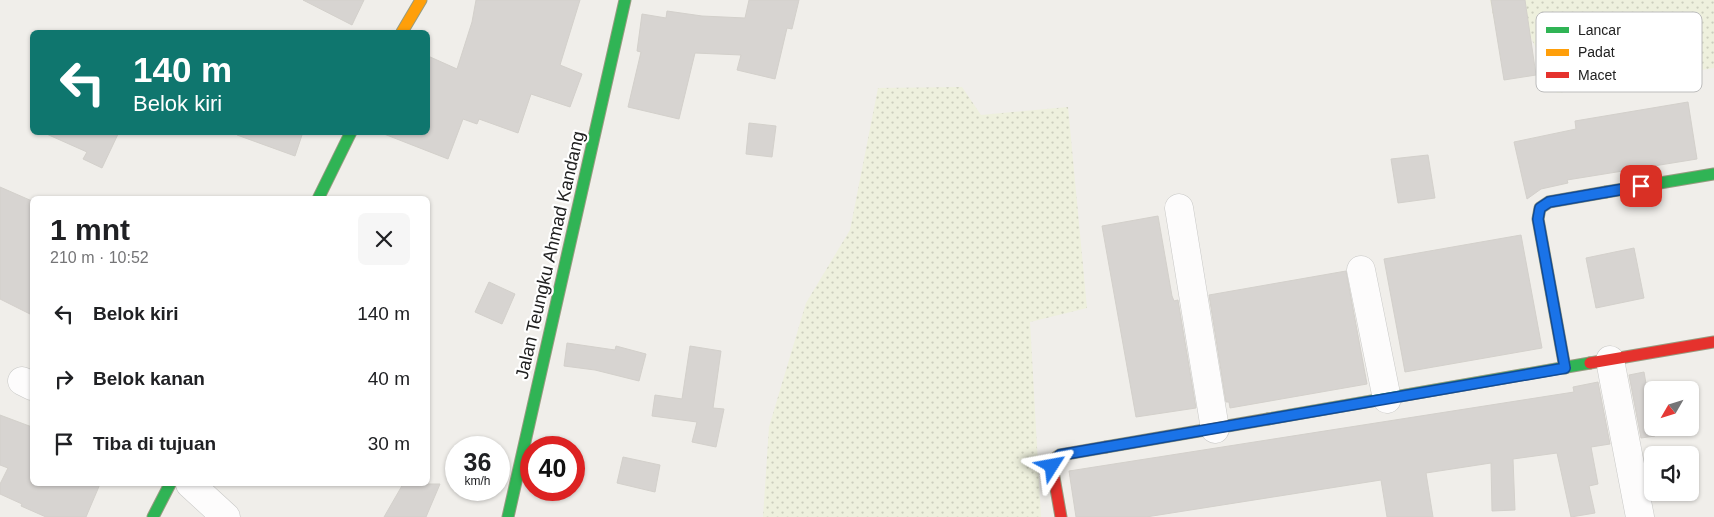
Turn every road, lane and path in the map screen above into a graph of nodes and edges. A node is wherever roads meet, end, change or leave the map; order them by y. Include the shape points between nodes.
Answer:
1 (421, 0) edge
2 (625, 0) edge
3 (403, 30) edge
4 (350, 135) edge
5 (1714, 174) edge
6 (319, 196) edge
7 (1179, 208) dead end
8 (1361, 270) dead end
9 (1714, 342) edge
10 (1610, 360) junction
11 (1565, 368) junction
12 (1387, 399) junction
13 (1215, 429) junction
14 (169, 486) edge
15 (192, 486) edge
16 (153, 517) edge
17 (226, 517) edge
18 (508, 517) edge
19 (1062, 517) edge
20 (1640, 517) edge

1 - 3 main road
2 - 18 main road, Jalan Teungku Ahmad Kandang
4 - 6 main road
5 - 11 main road via 1549,202 1540,208 1538,219
7 - 13 street
8 - 12 street
9 - 10 main road
10 - 11 main road
10 - 20 street
11 - 12 main road
12 - 13 main road
13 - 19 main road via 1060,455 1052,466
14 - 16 main road
15 - 17 street

